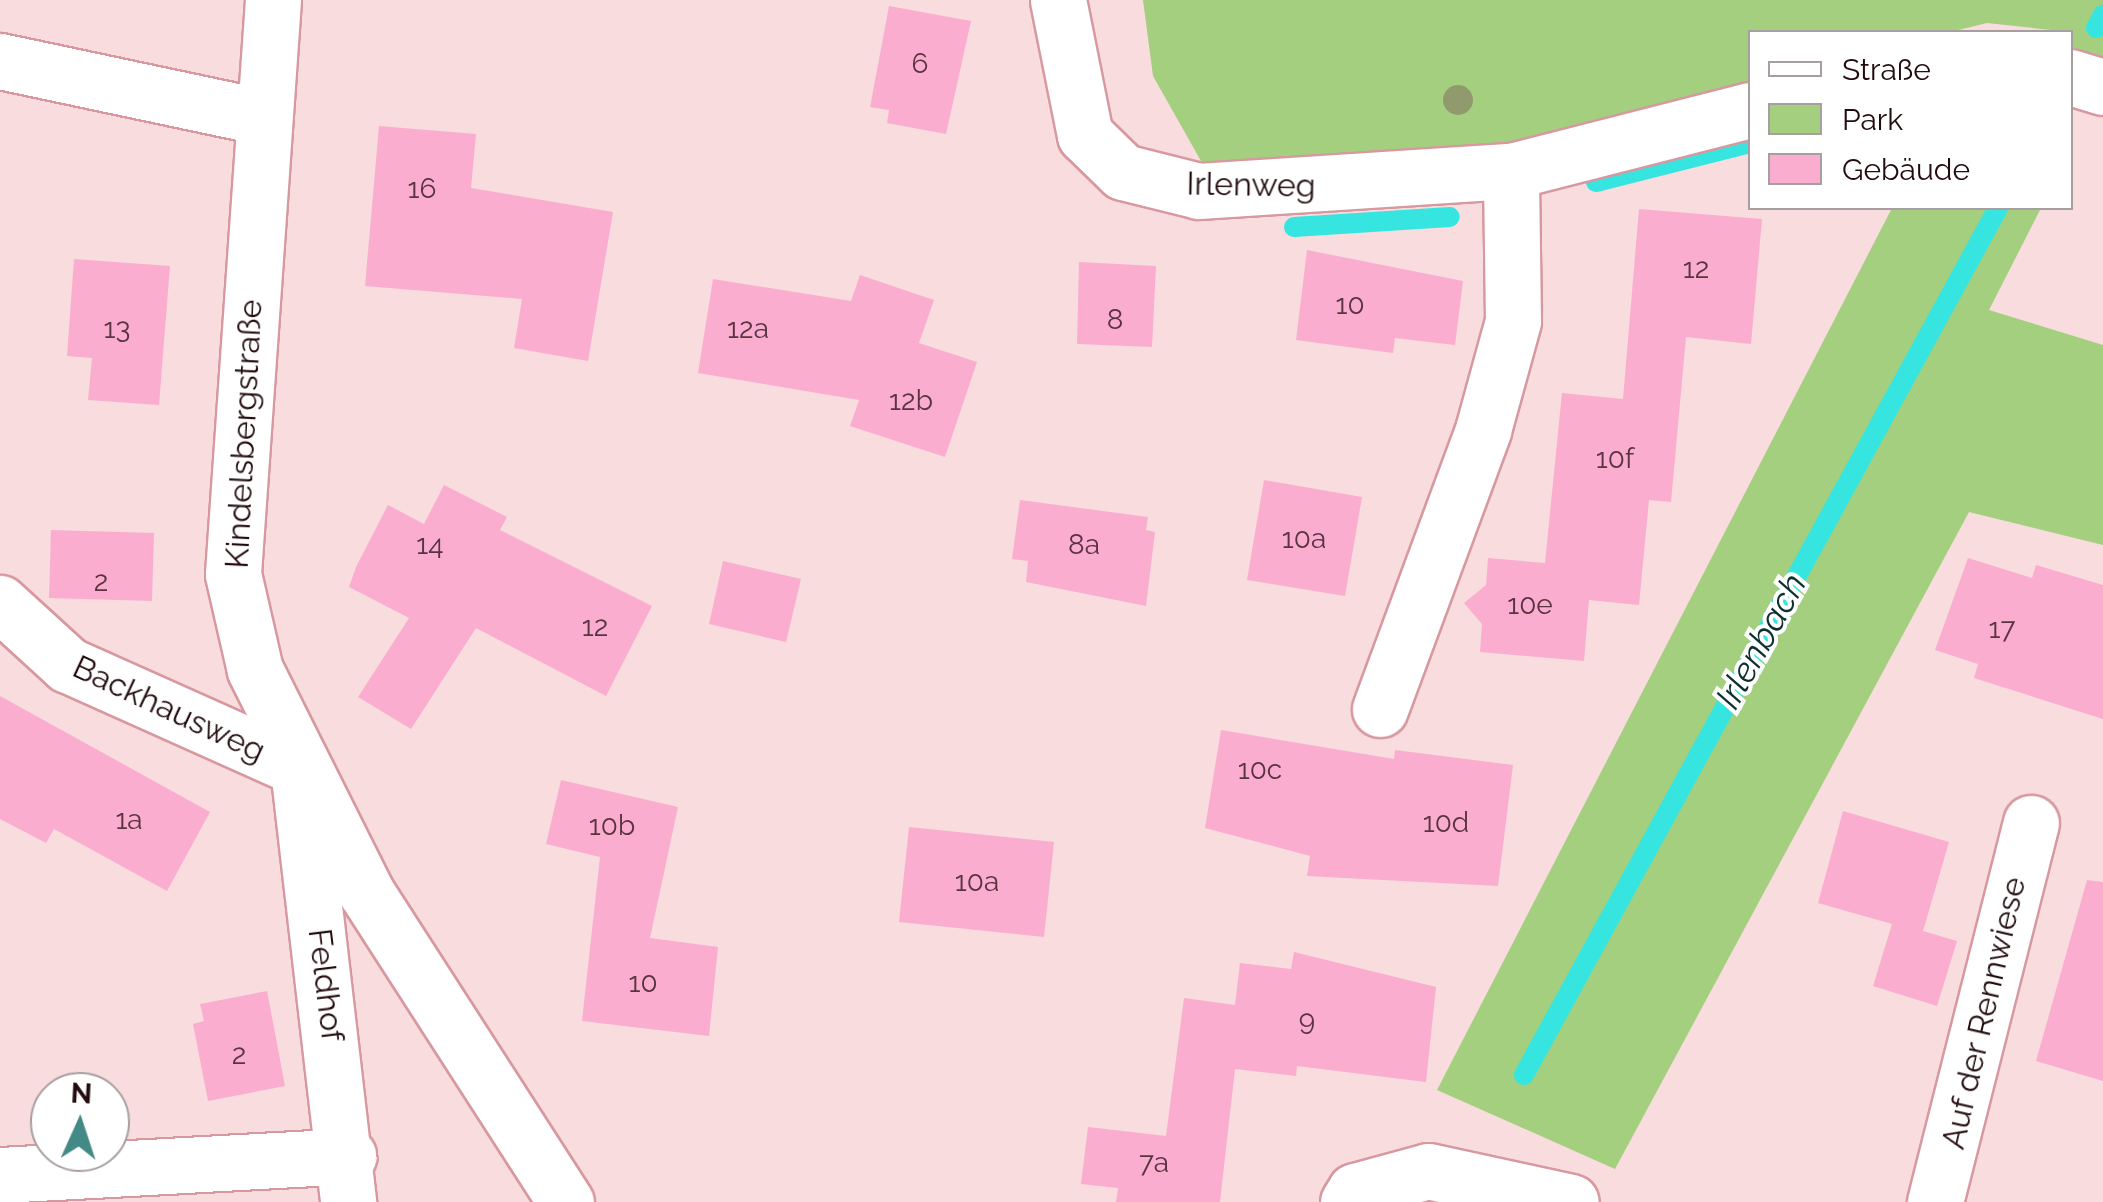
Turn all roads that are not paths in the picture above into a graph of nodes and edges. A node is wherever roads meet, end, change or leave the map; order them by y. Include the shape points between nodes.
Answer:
1 (273, 0) edge
2 (1058, 0) edge
3 (0, 62) edge
4 (2073, 78) edge
5 (2103, 87) edge
6 (1748, 111) edge
7 (264, 117) junction
8 (1511, 172) junction
9 (0, 603) edge
10 (1380, 709) dead end
11 (298, 768) junction
12 (2031, 823) dead end
13 (0, 1175) edge
14 (348, 1179) edge
15 (566, 1202) edge
16 (1348, 1202) edge
17 (1570, 1202) edge
18 (1934, 1202) edge

1 - 7 street, Kindelsbergstraße
2 - 8 street, Irlenweg via 1084,135 1122,172 1200,191
3 - 7 street
4 - 5 street
6 - 8 street, Irlenweg
7 - 11 street, Kindelsbergstraße via 234,574 255,670
8 - 10 street via 1513,320 1483,430
9 - 11 street, Backhausweg via 68,665
11 - 14 street, Feldhof
11 - 15 street, Kindelsbergstraße via 366,892
12 - 18 street, Auf der Rennwiese
13 - 14 street
16 - 17 street via 1355,1191 1428,1171

